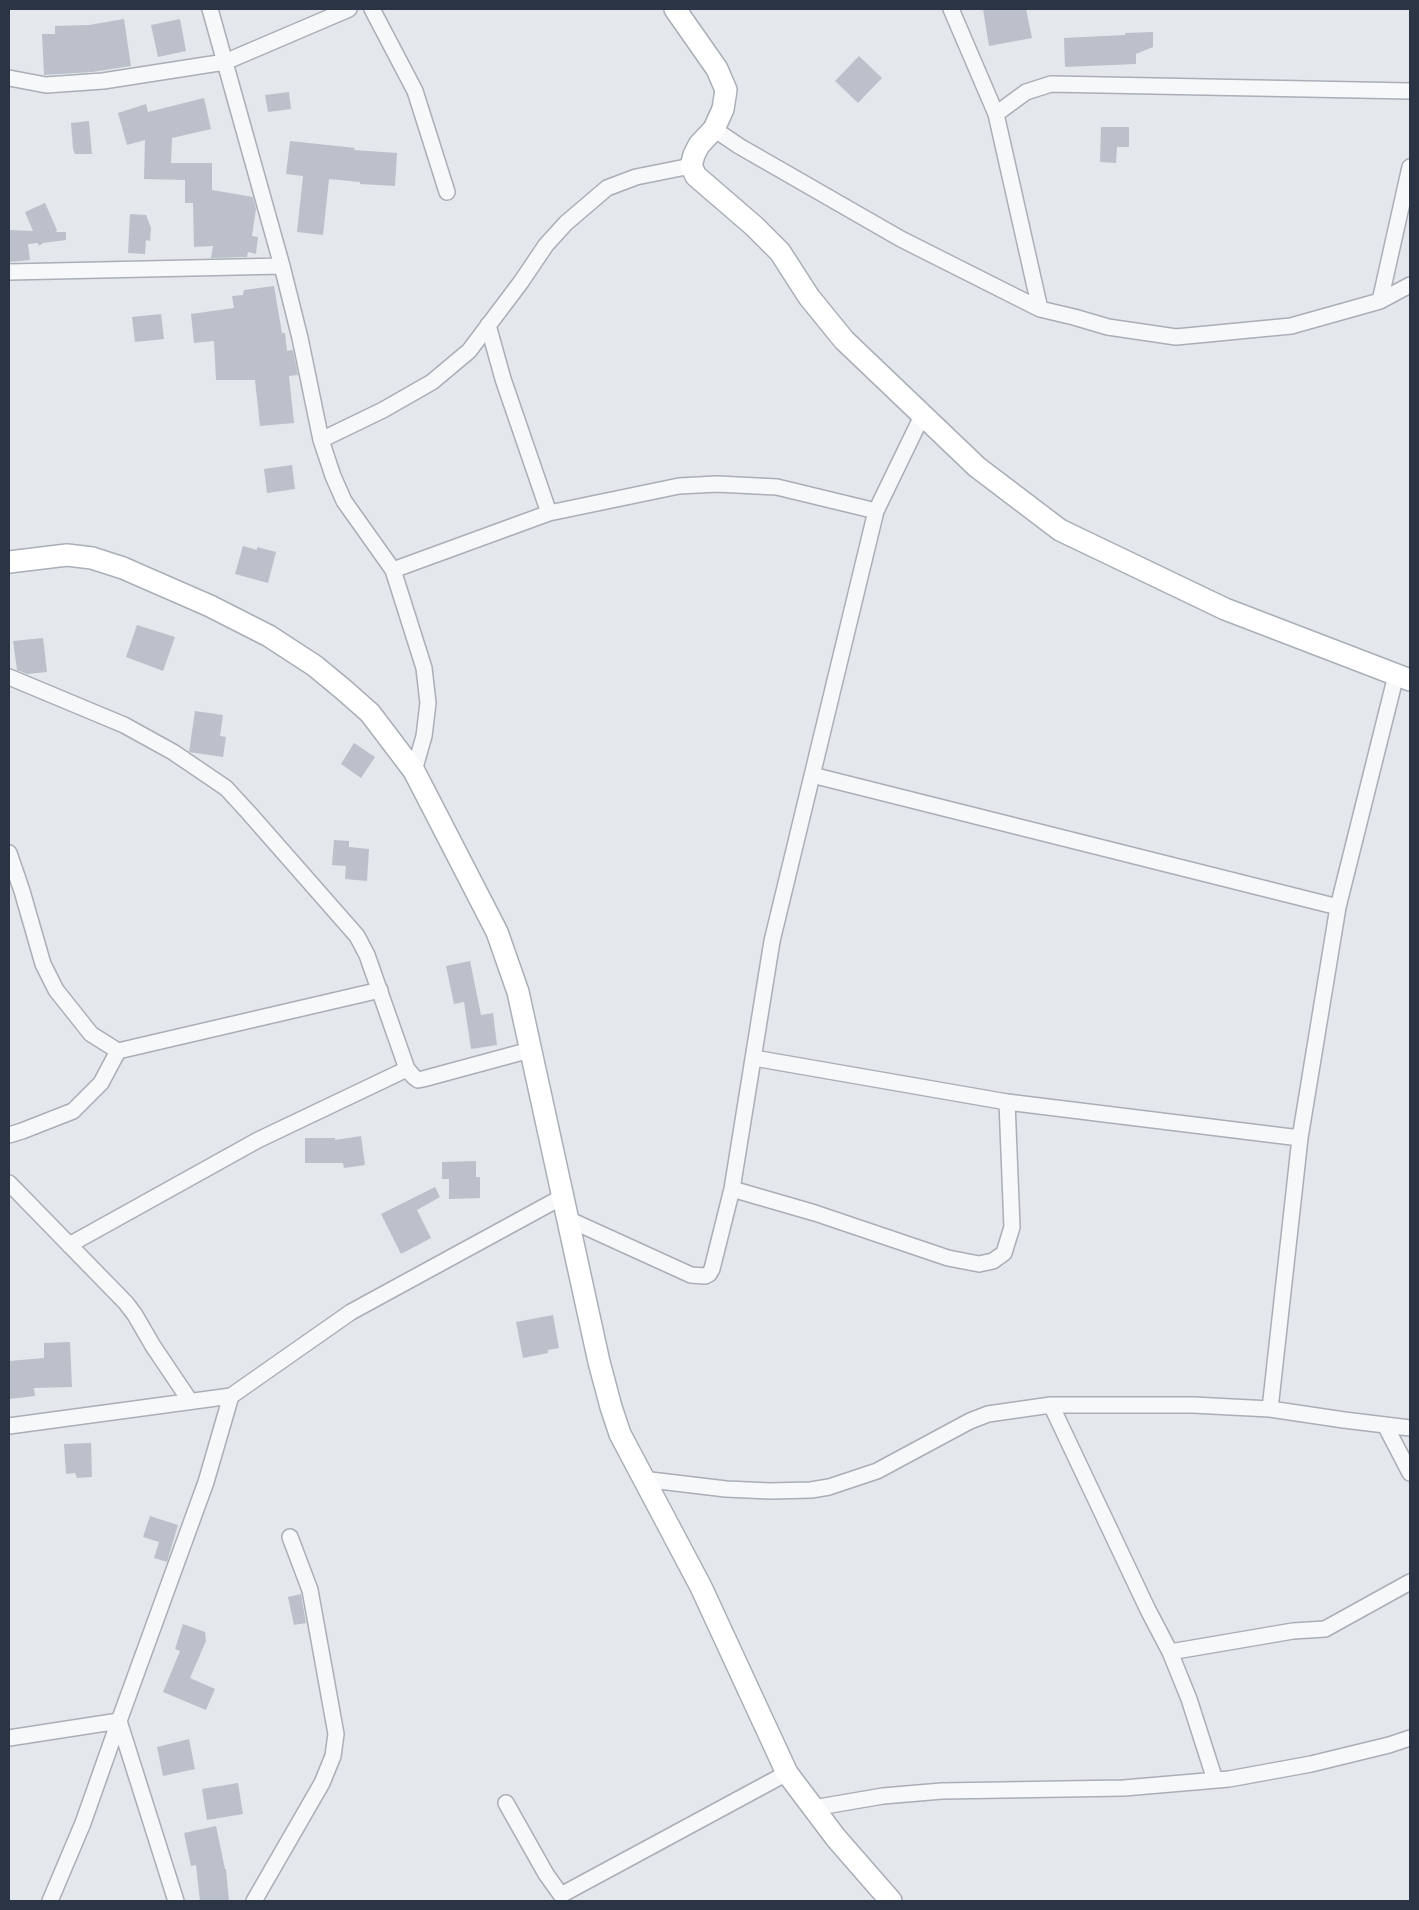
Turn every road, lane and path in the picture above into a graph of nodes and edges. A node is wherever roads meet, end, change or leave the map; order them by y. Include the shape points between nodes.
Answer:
1 (210, 9) edge
2 (349, 9) edge
3 (372, 9) edge
4 (675, 9) edge
5 (951, 9) edge
6 (225, 62) junction
7 (9, 78) edge
8 (1410, 91) edge
9 (996, 114) junction
10 (714, 128) junction
11 (692, 166) junction
12 (1410, 167) edge
13 (446, 192) dead end
14 (282, 266) junction
15 (9, 272) edge
16 (1410, 285) edge
17 (1380, 301) junction
18 (1040, 309) junction
19 (488, 325) junction
20 (922, 416) junction
21 (321, 440) junction
22 (876, 511) junction
23 (549, 513) junction
24 (9, 562) edge
25 (393, 570) junction
26 (9, 677) edge
27 (1403, 678) edge
28 (414, 771) junction
29 (812, 775) junction
30 (9, 854) edge
31 (1338, 907) junction
32 (380, 990) junction
33 (530, 1050) junction
34 (118, 1051) junction
35 (754, 1058) junction
36 (407, 1069) junction
37 (1007, 1102) junction
38 (9, 1135) edge
39 (1300, 1138) junction
40 (9, 1183) edge
41 (732, 1189) junction
42 (562, 1197) junction
43 (568, 1220) junction
44 (69, 1245) junction
45 (231, 1396) junction
46 (190, 1401) junction
47 (1051, 1405) junction
48 (1270, 1408) junction
49 (1385, 1425) junction
50 (9, 1426) edge
51 (1410, 1428) edge
52 (1410, 1473) edge
53 (642, 1479) junction
54 (290, 1537) dead end
55 (1410, 1582) edge
56 (1170, 1652) junction
57 (120, 1721) junction
58 (9, 1738) edge
59 (1410, 1738) edge
60 (787, 1774) junction
61 (1215, 1780) junction
62 (506, 1803) dead end
63 (813, 1808) junction
64 (561, 1899) edge
65 (50, 1901) edge
66 (176, 1901) edge
67 (254, 1901) edge
68 (891, 1901) edge

1 - 6 street
2 - 6 street
3 - 13 street via 415,91
4 - 10 street via 717,69 726,90 723,109
5 - 9 street
6 - 7 street via 103,81 46,85
6 - 14 street
8 - 9 street via 1051,84 1026,92
9 - 18 street
10 - 11 street via 699,145
10 - 18 street via 739,146 901,239
11 - 19 street via 607,188 566,222 546,245
11 - 20 street via 703,184 724,198 780,252 831,325
12 - 17 street
14 - 15 street
14 - 21 street
16 - 17 street
17 - 18 street via 1291,326 1176,336 1108,327
19 - 21 street via 469,351 432,382
19 - 23 street via 503,380
20 - 22 street
20 - 27 street via 976,466 1060,530 1225,609
21 - 25 street via 344,501
22 - 23 street via 777,487 717,484 679,486
22 - 29 street
23 - 25 street
24 - 28 street via 67,555 92,558 124,568 219,610 269,636 315,666 370,713
25 - 28 street via 424,668 428,703 424,736
26 - 32 street via 124,725 173,752 226,788 357,936
27 - 31 street
28 - 33 street via 496,932 518,992
29 - 31 street
29 - 35 street via 772,941
30 - 34 street via 43,964 56,990 91,1034
31 - 39 street
32 - 34 street
32 - 36 street
33 - 36 street via 418,1080
33 - 42 street
34 - 38 street via 101,1082 73,1111
35 - 37 street
35 - 41 street
36 - 44 street via 258,1140
37 - 39 street
37 - 41 street via 1012,1227 1004,1254 993,1261 979,1264 948,1258
39 - 48 street
40 - 44 street
41 - 43 street via 714,1264 709,1274 704,1276 691,1275
42 - 43 street
42 - 45 street via 351,1312
43 - 53 street via 611,1407
44 - 46 street via 114,1289 135,1315
45 - 46 street
45 - 57 street via 206,1482
46 - 50 street
47 - 48 street
47 - 53 street via 988,1414 877,1471 829,1487 726,1489
47 - 56 street
48 - 49 street
49 - 51 street
49 - 52 street
53 - 60 street via 700,1587
54 - 67 street via 310,1590 336,1734 333,1756 322,1783
55 - 56 street via 1325,1629 1293,1631
56 - 61 street
57 - 58 street
57 - 65 street
57 - 66 street
59 - 61 street via 1311,1764
60 - 63 street
60 - 64 street
61 - 63 street via 1124,1788 942,1791 883,1796
62 - 64 street
63 - 68 street

